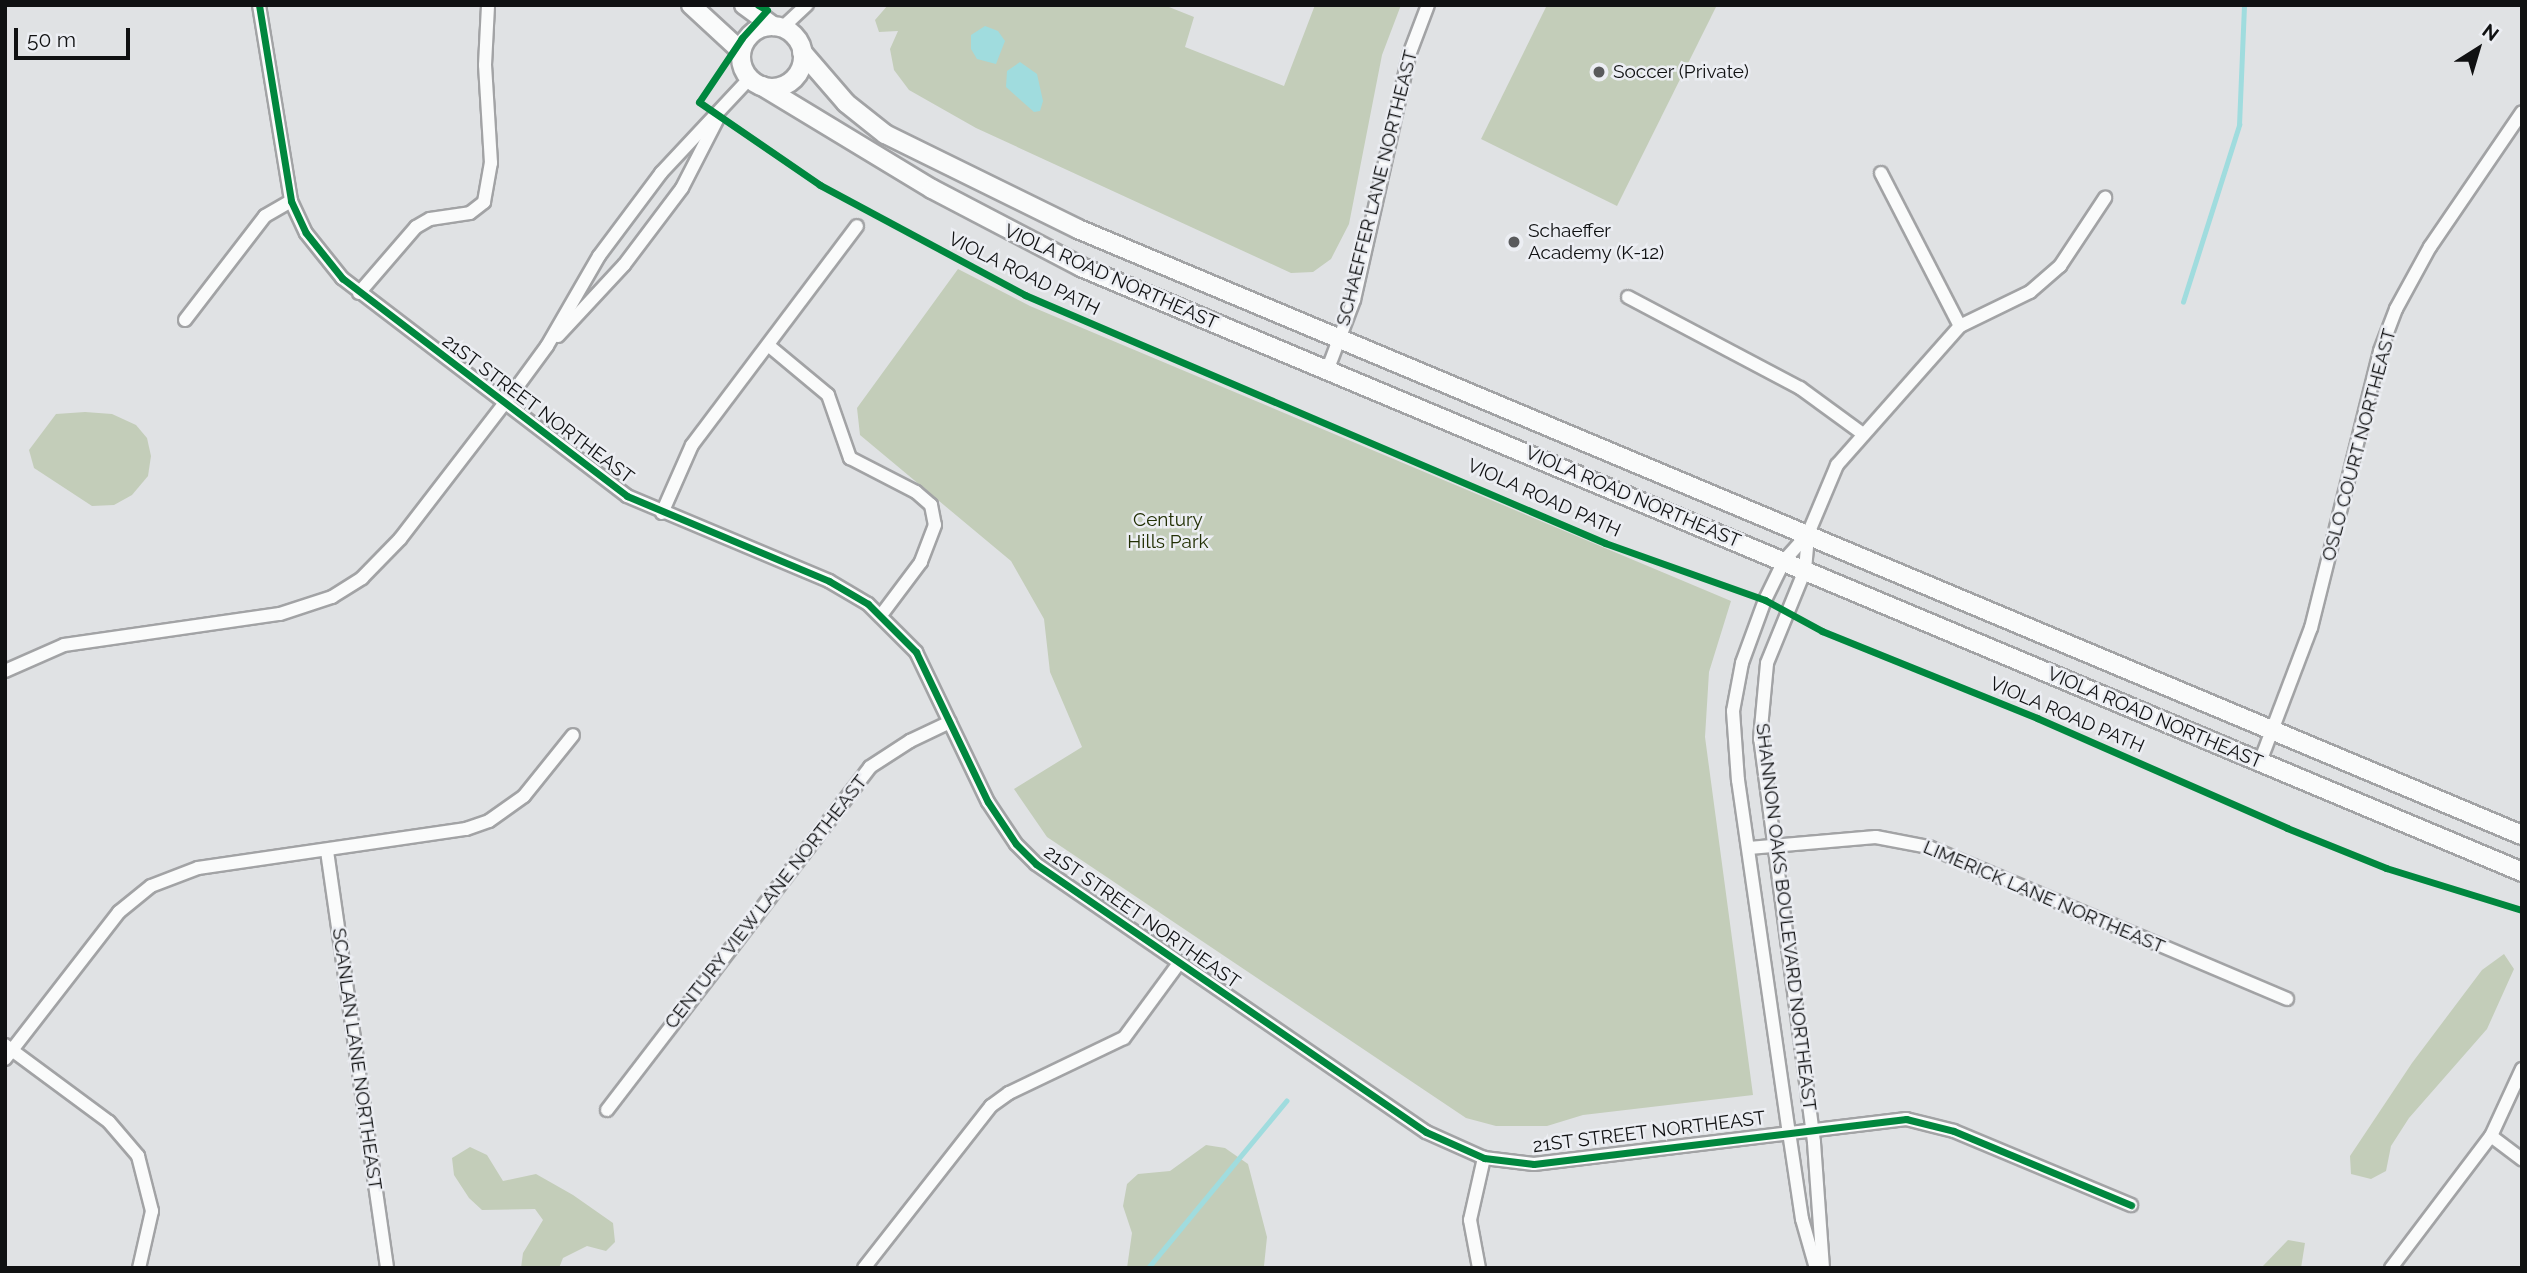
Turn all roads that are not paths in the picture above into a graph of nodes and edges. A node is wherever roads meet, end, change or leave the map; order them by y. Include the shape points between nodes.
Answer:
1 (259, 5) edge
2 (488, 5) edge
3 (691, 5) edge
4 (744, 5) edge
5 (807, 5) edge
6 (1429, 5) edge
7 (778, 27) junction
8 (741, 51) junction
9 (802, 52) junction
10 (756, 82) junction
11 (2522, 112) edge
12 (719, 116) junction
13 (1881, 173) dead end
14 (2105, 198) dead end
15 (291, 201) junction
16 (857, 226) dead end
17 (359, 293) junction
18 (1628, 297) dead end
19 (186, 320) dead end
20 (1960, 326) junction
21 (1340, 338) junction
22 (768, 345) junction
23 (547, 346) junction
24 (1327, 371) junction
25 (504, 404) junction
26 (1863, 434) junction
27 (662, 513) junction
28 (1808, 534) junction
29 (1784, 561) junction
30 (1805, 570) junction
31 (881, 614) junction
32 (5, 671) edge
33 (950, 722) junction
34 (2273, 731) junction
35 (573, 735) dead end
36 (2260, 762) junction
37 (2522, 835) edge
38 (1773, 846) junction
39 (1749, 848) junction
40 (327, 851) junction
41 (2522, 873) edge
42 (1179, 963) junction
43 (2287, 999) dead end
44 (7, 1051) edge
45 (2522, 1069) edge
46 (607, 1110) dead end
47 (1812, 1127) junction
48 (1789, 1132) junction
49 (2491, 1136) junction
50 (1484, 1157) junction
51 (2522, 1159) edge
52 (2131, 1205) dead end
53 (139, 1268) edge
54 (387, 1268) edge
55 (864, 1268) edge
56 (1479, 1268) edge
57 (1816, 1268) edge
58 (1823, 1268) edge
59 (2392, 1268) edge

1 - 15 street
2 - 17 street via 485,65 491,163 484,202 470,213 430,219 415,227
3 - 8 main road
4 - 7 main road
5 - 7 street
6 - 21 street, SCHAEFFER LANE NORTHEAST via 1409,55 1354,300
7 - 8 main road via 749,36
7 - 9 main road via 796,38
8 - 10 main road via 743,69
9 - 10 main road via 794,78 779,87
9 - 21 main road, VIOLA ROAD NORTHEAST via 846,103 922,156 1133,253
10 - 12 street
10 - 24 main road, VIOLA ROAD NORTHEAST via 1023,240
11 - 34 street, OSLO COURT NORTHEAST via 2430,247 2396,309 2380,351 2311,628
12 - 23 street via 683,148 624,222
12 - 23 street via 682,188 617,274
13 - 20 street
14 - 20 street via 2070,253 2043,283
15 - 17 street, 21ST STREET NORTHEAST via 321,254
15 - 19 street via 265,216
16 - 22 street
17 - 25 street, 21ST STREET NORTHEAST
18 - 26 street via 1800,388
20 - 26 street
21 - 24 street, SCHAEFFER LANE NORTHEAST
21 - 28 main road, VIOLA ROAD NORTHEAST
22 - 27 street via 687,453
22 - 31 street via 828,395 850,458 916,492 934,513 935,525 921,562
23 - 25 street
24 - 29 main road, VIOLA ROAD NORTHEAST
25 - 27 street, 21ST STREET NORTHEAST via 602,479
25 - 32 street via 384,557 332,597 280,614 64,645
26 - 28 street via 1833,471
27 - 31 street, 21ST STREET NORTHEAST via 829,581
28 - 29 street, SHANNON OAKS BOULEVARD NORTHEAST
28 - 30 street, SHANNON OAKS BOULEVARD NORTHEAST
28 - 34 main road, VIOLA ROAD NORTHEAST
29 - 30 main road, VIOLA ROAD NORTHEAST
29 - 39 street, SHANNON OAKS BOULEVARD NORTHEAST via 1751,633 1736,685 1737,766
30 - 36 main road, VIOLA ROAD NORTHEAST
30 - 38 street, SHANNON OAKS BOULEVARD NORTHEAST via 1776,638 1760,700
31 - 33 street, 21ST STREET NORTHEAST via 916,652
33 - 42 street, 21ST STREET NORTHEAST via 988,802 1016,845 1057,880
33 - 46 street, CENTURY VIEW LANE NORTHEAST via 870,767
34 - 36 street, OSLO COURT NORTHEAST
34 - 37 main road, VIOLA ROAD NORTHEAST
35 - 40 street via 524,796 489,821 466,830
36 - 41 main road, VIOLA ROAD NORTHEAST
38 - 39 street, LIMERICK LANE NORTHEAST
38 - 43 street, LIMERICK LANE NORTHEAST via 1876,837 1929,847
38 - 47 street, SHANNON OAKS BOULEVARD NORTHEAST
39 - 48 street, SHANNON OAKS BOULEVARD NORTHEAST
40 - 44 street via 198,868 151,886 119,912
40 - 54 street, SCANLAN LANE NORTHEAST
42 - 50 street, 21ST STREET NORTHEAST via 1426,1132
42 - 55 street via 1124,1038 991,1106
44 - 53 street via 109,1122 138,1156 152,1210
45 - 49 street
47 - 48 street, 21ST STREET NORTHEAST
47 - 52 street, 21ST STREET NORTHEAST via 1906,1119 1929,1123
47 - 58 street, SHANNON OAKS BOULEVARD NORTHEAST
48 - 50 street, 21ST STREET NORTHEAST via 1534,1164
48 - 57 street, SHANNON OAKS BOULEVARD NORTHEAST via 1802,1219
49 - 51 street
49 - 59 street
50 - 56 street via 1470,1220

